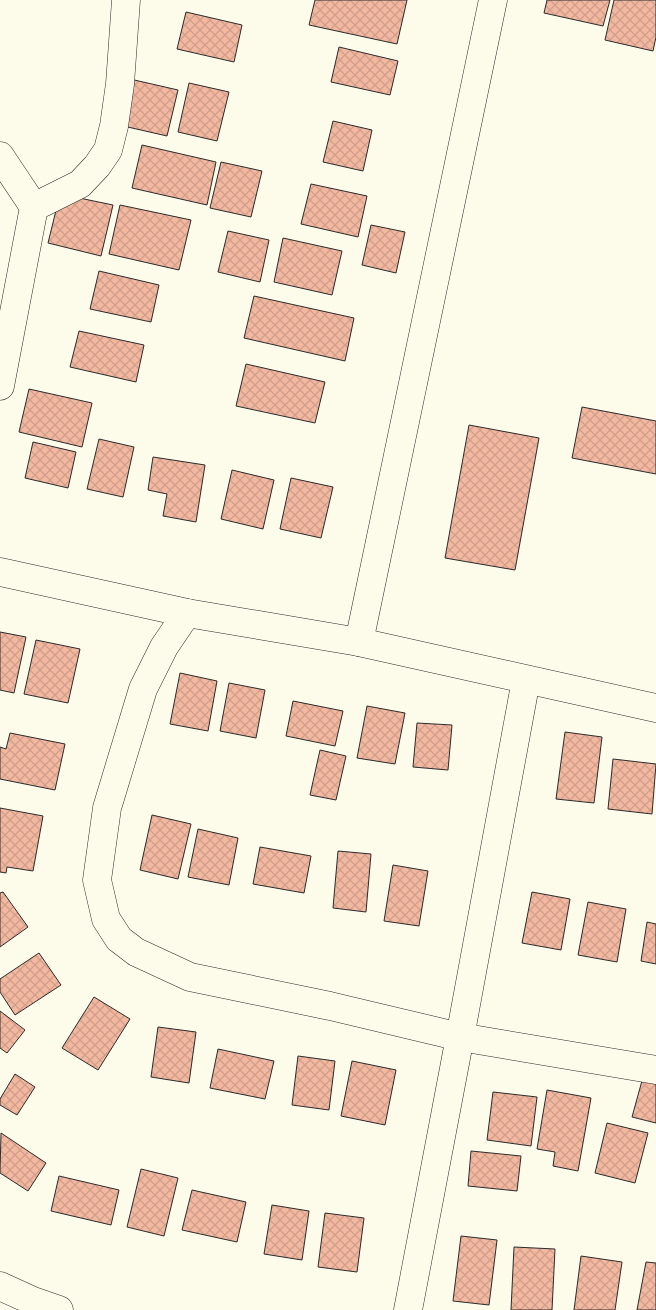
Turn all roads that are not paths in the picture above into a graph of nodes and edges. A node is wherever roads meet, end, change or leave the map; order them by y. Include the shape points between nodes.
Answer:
1 (126, 0) edge
2 (493, 0) edge
3 (0, 156) edge
4 (34, 207) junction
5 (0, 386) edge
6 (0, 572) edge
7 (186, 613) junction
8 (359, 642) junction
9 (526, 680) junction
10 (656, 708) edge
11 (460, 1037) junction
12 (656, 1070) edge
13 (0, 1286) edge
14 (59, 1310) edge
15 (408, 1310) edge

1 - 4 street via 120,84 108,150 80,184
2 - 8 street
3 - 4 street
4 - 5 street
6 - 7 street
7 - 8 street
7 - 11 street via 143,689 106,808 97,880 106,919 119,939 136,952 190,977
8 - 9 street
9 - 10 street
9 - 11 street
11 - 12 street
11 - 15 street
13 - 14 street

